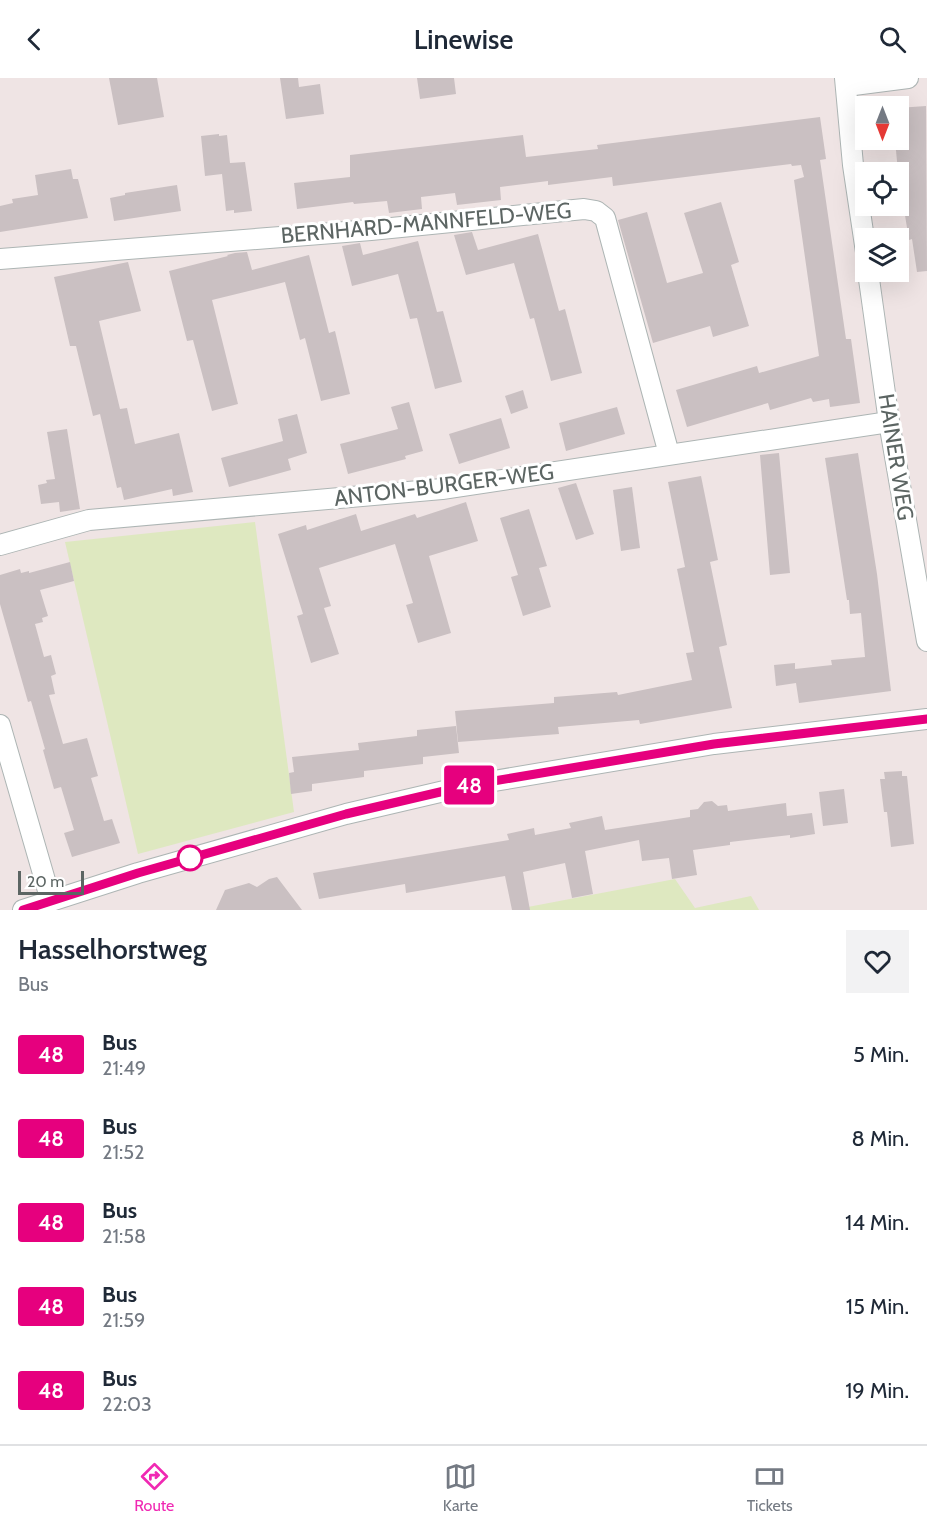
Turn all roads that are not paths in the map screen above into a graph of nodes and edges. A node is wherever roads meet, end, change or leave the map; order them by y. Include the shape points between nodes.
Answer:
1 (908, 78) edge
2 (845, 82) edge
3 (862, 228) edge
4 (0, 259) edge
5 (869, 282) edge
6 (889, 422) junction
7 (669, 454) junction
8 (0, 545) edge
9 (927, 641) edge
10 (927, 719) edge
11 (0, 725) edge
12 (51, 901) junction
13 (23, 910) edge

1 - 2 street
2 - 3 street
4 - 7 street, BERNHARD-MANNFELD-WEG via 596,211 605,218
5 - 6 street, HAINER WEG
6 - 7 street, ANTON-BURGER-WEG
6 - 9 street, HAINER WEG
7 - 8 street, ANTON-BURGER-WEG via 442,489 90,520
10 - 12 street via 714,744 470,785 346,814
11 - 12 street
12 - 13 street

